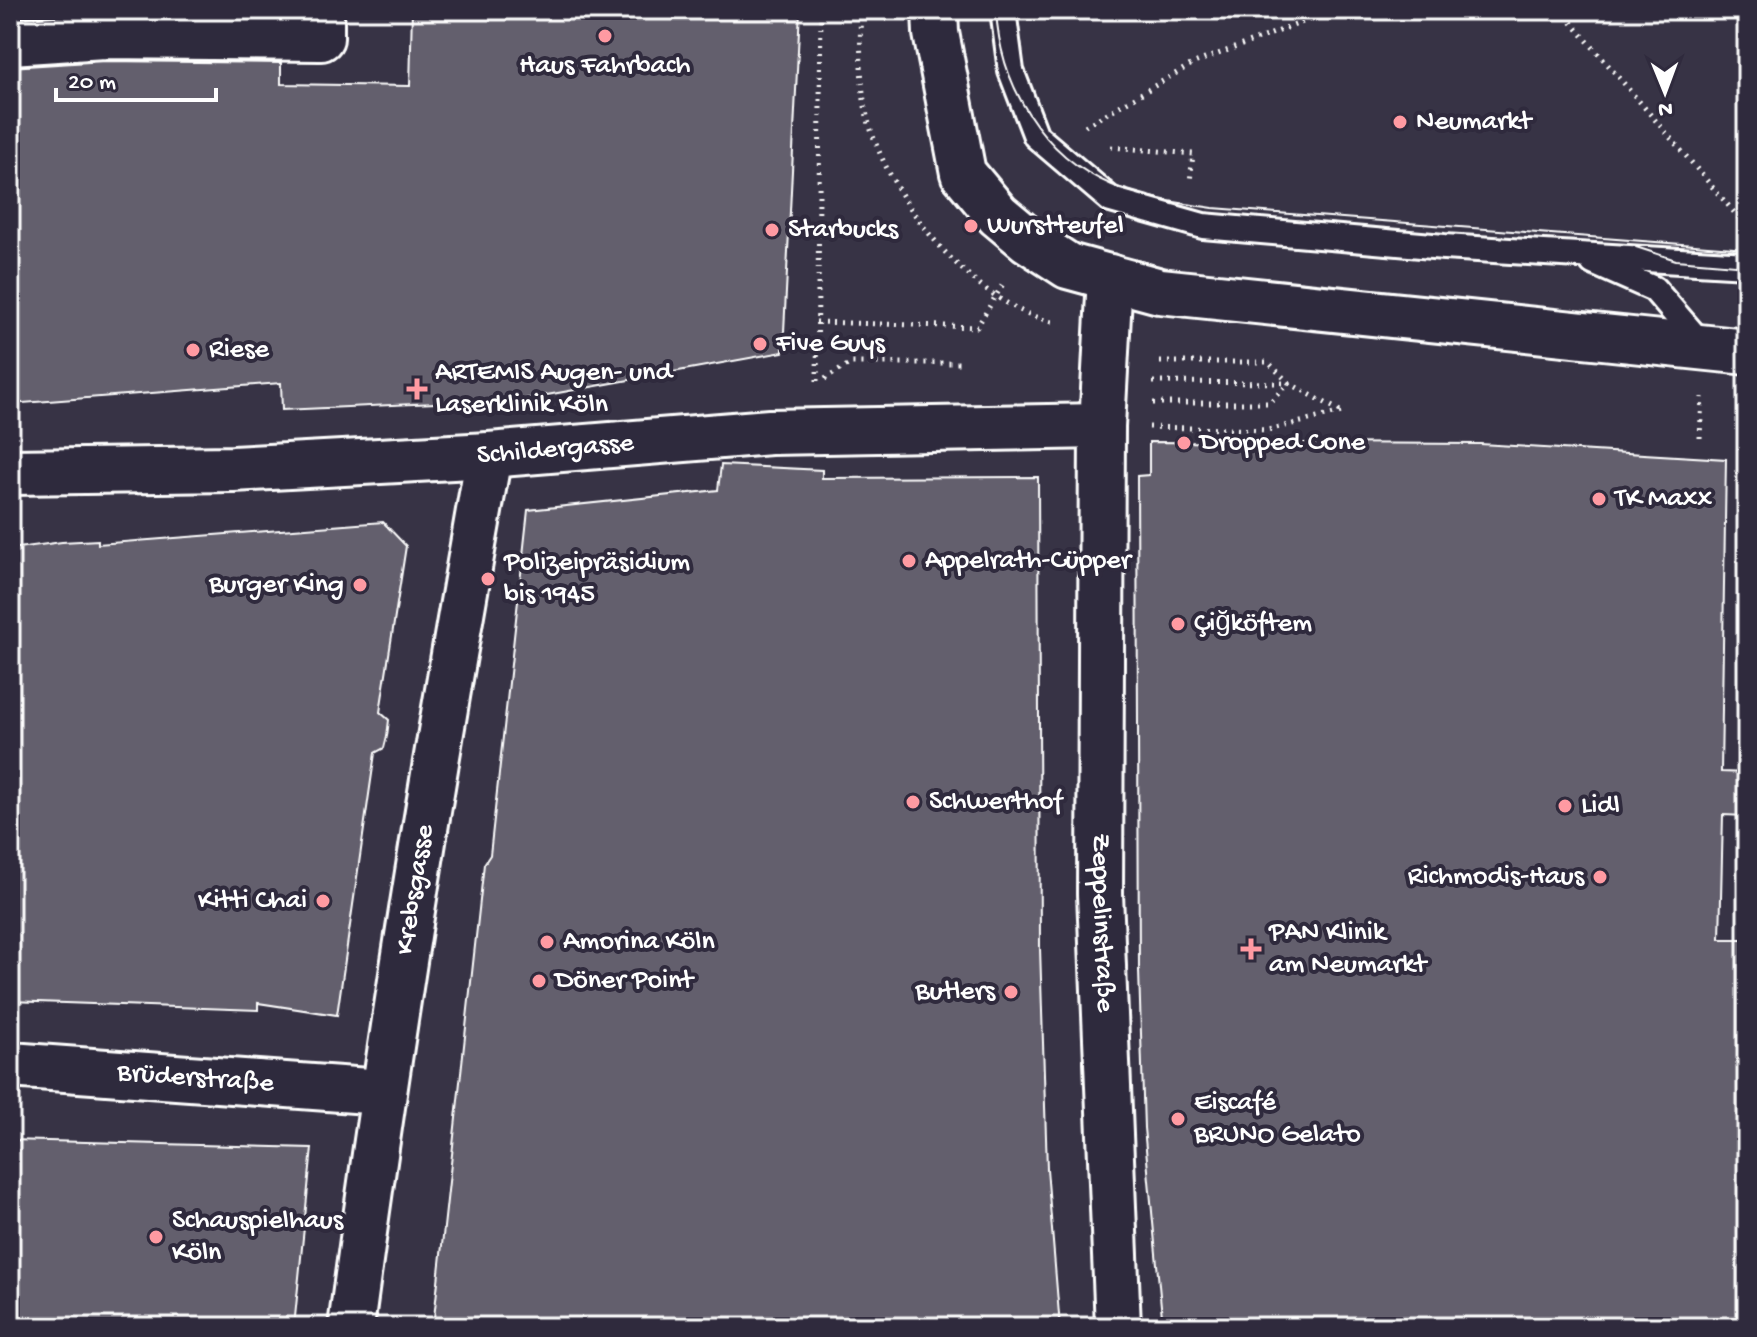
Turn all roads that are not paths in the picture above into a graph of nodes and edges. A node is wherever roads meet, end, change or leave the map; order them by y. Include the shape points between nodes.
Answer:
1 (321, 10) edge
2 (935, 10) edge
3 (1003, 10) edge
4 (103, 23) edge
5 (10, 42) edge
6 (1536, 252) junction
7 (1747, 265) edge
8 (1110, 277) junction
9 (1726, 350) edge
10 (1102, 426) junction
11 (489, 455) junction
12 (10, 472) edge
13 (10, 1065) edge
14 (382, 1092) junction
15 (351, 1327) edge
16 (1118, 1327) edge

1 - 4 street via 321,38
2 - 8 street via 963,173 998,215 1028,240 1068,266
3 - 6 lane via 1011,71 1036,136 1111,200 1203,226
4 - 5 street
6 - 7 lane
6 - 9 lane via 1594,262 1654,289
8 - 9 street via 1160,291
8 - 10 street, Zeppelinstraße
10 - 11 street, Schildergasse via 770,432
10 - 16 street, Zeppelinstraße via 1100,894
11 - 12 street, Schildergasse via 233,469
11 - 14 street, Krebsgasse
13 - 14 street, Brüderstraße
14 - 15 street, Krebsgasse

